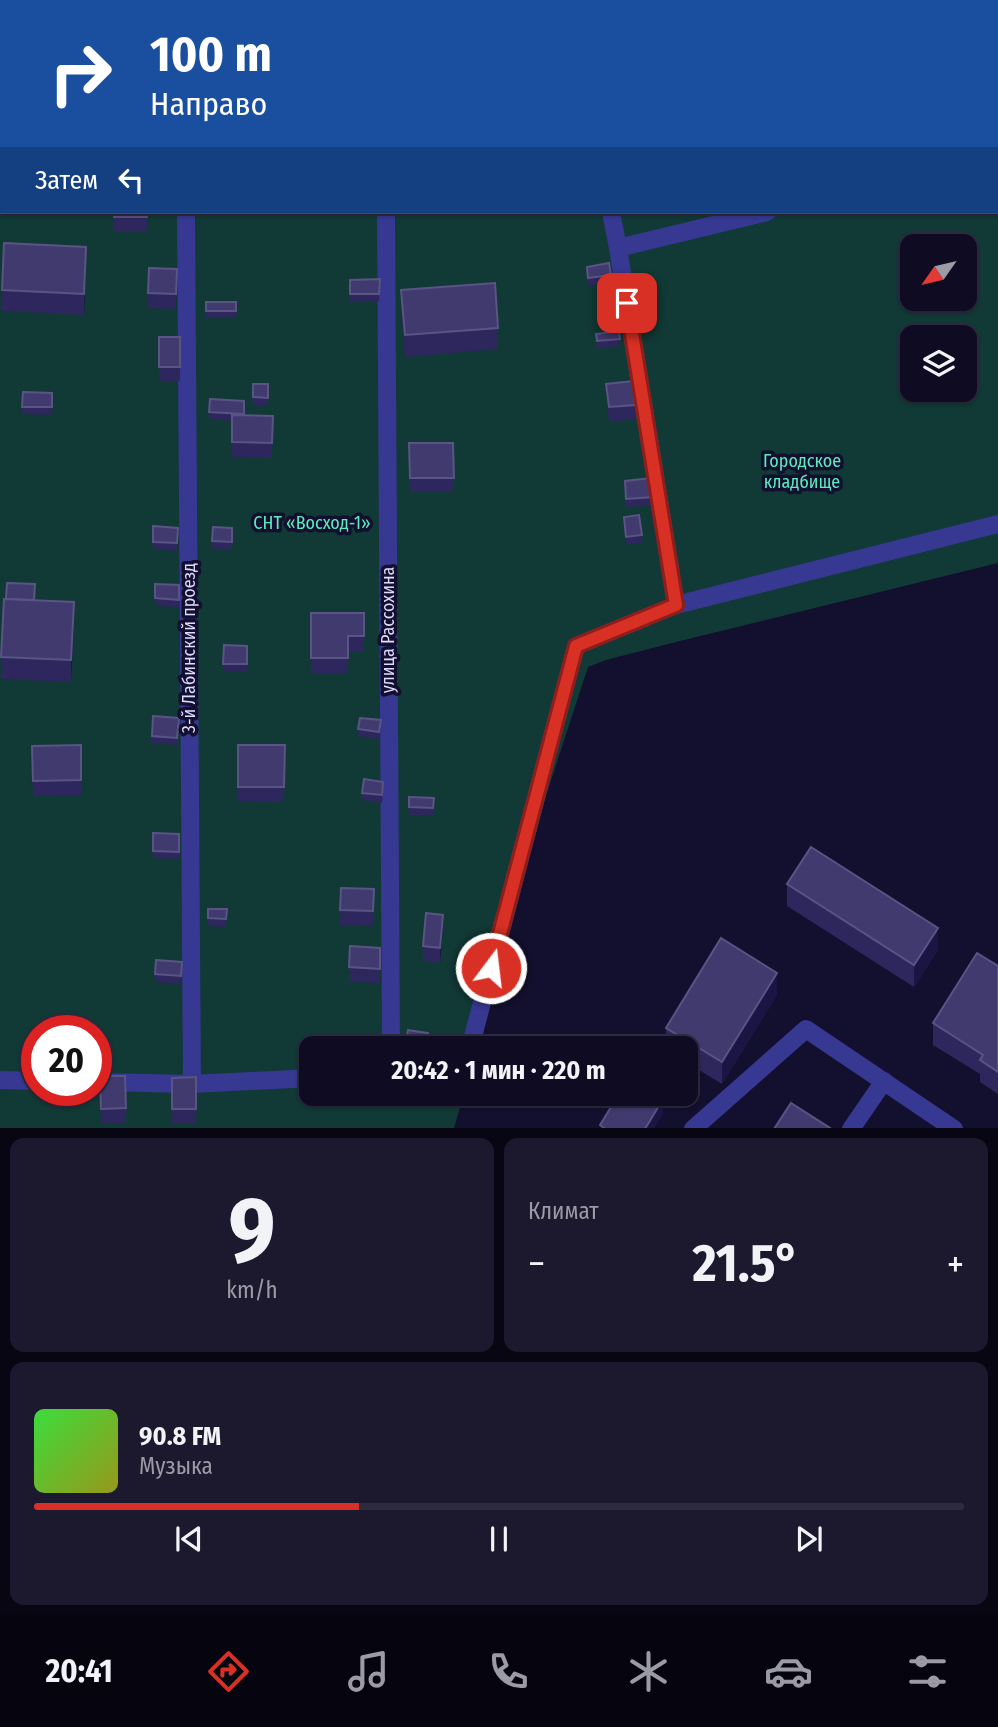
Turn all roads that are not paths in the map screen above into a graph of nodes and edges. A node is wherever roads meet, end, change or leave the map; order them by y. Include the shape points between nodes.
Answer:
1 (186, 214) edge
2 (386, 214) edge
3 (611, 214) edge
4 (759, 214) edge
5 (618, 248) junction
6 (998, 524) edge
7 (676, 605) junction
8 (391, 1036) edge
9 (473, 1036) edge
10 (299, 1079) edge
11 (0, 1080) edge
12 (21, 1081) edge
13 (884, 1081) junction
14 (112, 1082) edge
15 (192, 1084) junction
16 (694, 1128) edge
17 (852, 1128) edge
18 (953, 1128) edge

1 - 15 street, 3-й Лабинский проезд
2 - 8 street, улица Рассохина
3 - 5 street
4 - 5 street
5 - 7 street
6 - 7 street
7 - 9 street via 576,646
10 - 15 street
11 - 12 street
13 - 16 street via 806,1029
13 - 17 street
13 - 18 street
14 - 15 street

